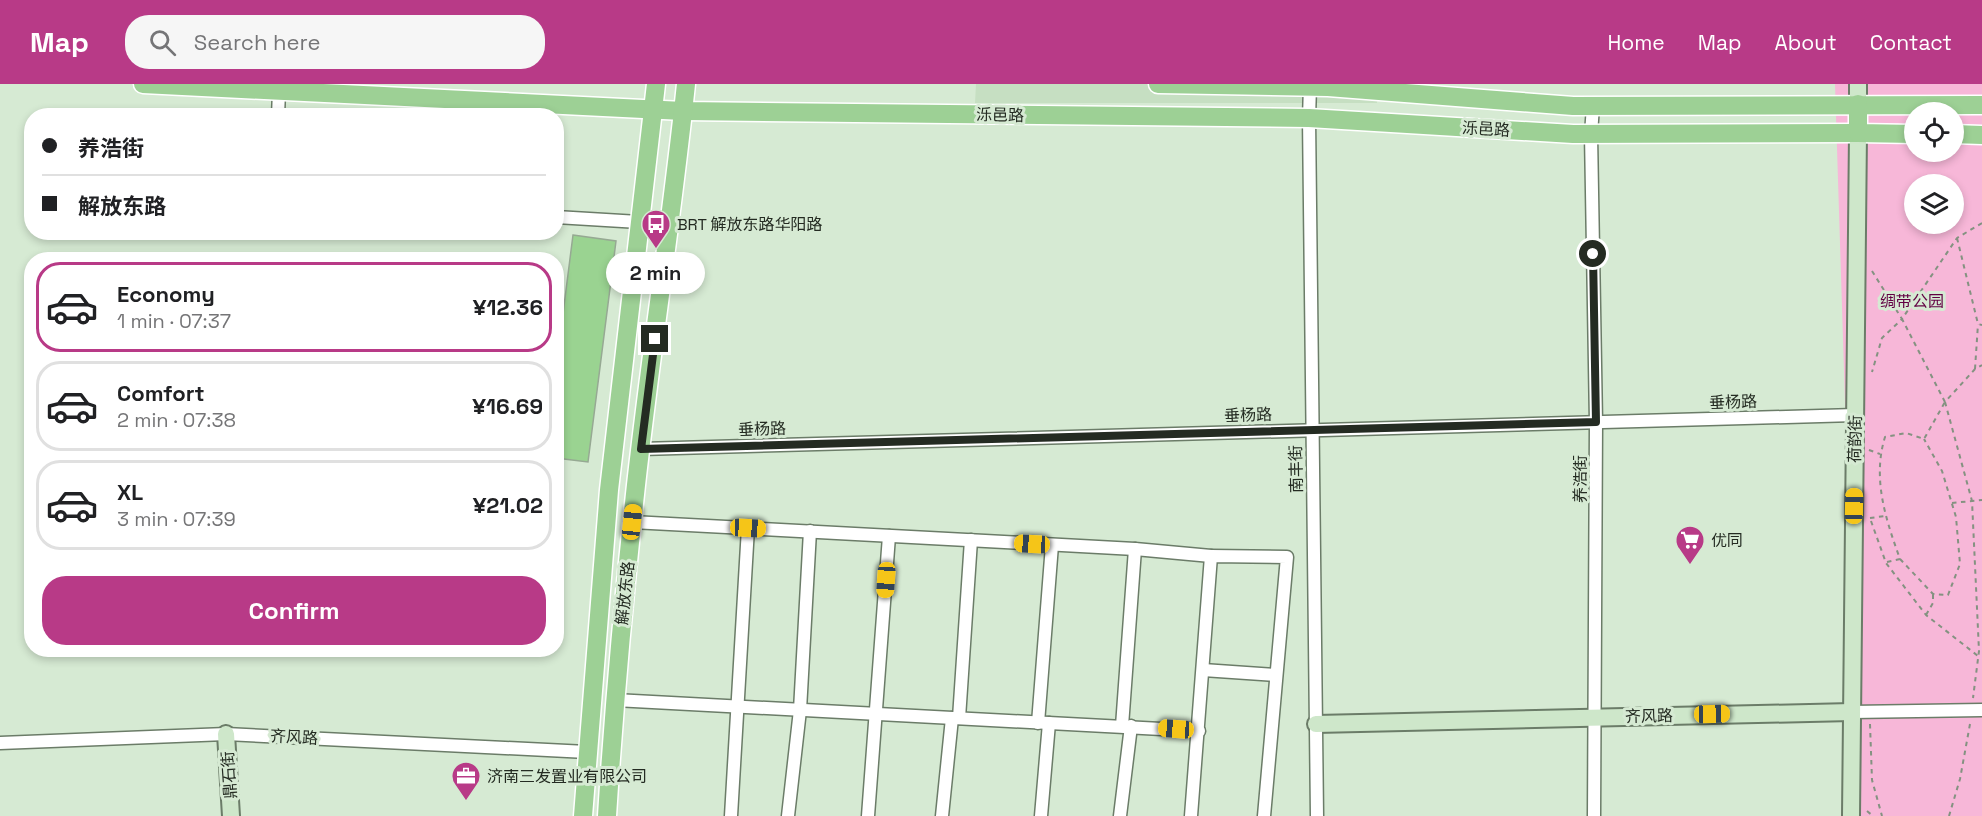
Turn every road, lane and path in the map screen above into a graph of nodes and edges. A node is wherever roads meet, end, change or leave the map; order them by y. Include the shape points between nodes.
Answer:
1 (143, 84) edge
2 (656, 84) edge
3 (686, 84) edge
4 (1158, 84) edge
5 (1858, 84) edge
6 (1310, 86) junction
7 (279, 91) junction
8 (1858, 104) junction
9 (1982, 105) edge
10 (1593, 106) junction
11 (278, 108) edge
12 (652, 109) junction
13 (683, 111) junction
14 (1309, 118) junction
15 (1858, 133) junction
16 (1591, 134) junction
17 (1904, 134) edge
18 (1964, 134) edge
19 (1982, 135) edge
20 (564, 217) edge
21 (639, 222) junction
22 (1982, 223) edge
23 (1957, 238) junction
24 (1857, 248) junction
25 (1902, 319) junction
26 (1980, 325) edge
27 (1982, 365) edge
28 (1975, 369) junction
29 (1870, 378) dead end
30 (1945, 402) junction
31 (1855, 415) junction
32 (1596, 422) junction
33 (1312, 430) junction
34 (1924, 439) junction
35 (1864, 448) dead end
36 (641, 449) junction
37 (1880, 454) junction
38 (1982, 500) edge
39 (1972, 501) junction
40 (1952, 503) junction
41 (1885, 516) junction
42 (632, 522) junction
43 (748, 528) junction
44 (810, 531) junction
45 (889, 536) junction
46 (971, 540) junction
47 (1052, 545) junction
48 (1135, 549) junction
49 (1211, 556) junction
50 (1900, 559) junction
51 (1886, 563) junction
52 (1933, 594) junction
53 (1926, 615) junction
54 (1978, 656) junction
55 (1203, 670) junction
56 (1276, 675) junction
57 (615, 700) junction
58 (737, 707) junction
59 (800, 710) junction
60 (1977, 710) edge
61 (1852, 712) junction
62 (1870, 712) junction
63 (876, 714) junction
64 (1595, 716) junction
65 (956, 718) junction
66 (1043, 723) junction
67 (1316, 724) junction
68 (1126, 726) junction
69 (1199, 731) junction
70 (226, 734) junction
71 (0, 743) edge
72 (587, 752) junction
73 (231, 816) edge
74 (583, 816) edge
75 (607, 816) edge
76 (730, 816) edge
77 (788, 816) edge
78 (868, 816) edge
79 (942, 816) edge
80 (1041, 816) edge
81 (1120, 816) edge
82 (1191, 816) edge
83 (1264, 816) edge
84 (1317, 816) edge
85 (1594, 816) edge
86 (1851, 816) edge
87 (1882, 816) edge
88 (1949, 816) edge

1 - 7 main road, 泺邑路
2 - 12 main road, 解放东路
3 - 13 main road, 解放东路
4 - 6 main road, 泺邑路
5 - 8 street
6 - 10 main road, 泺邑路
6 - 14 street, 南丰街
7 - 11 street
7 - 12 main road, 泺邑路
8 - 9 main road, 泺邑路
8 - 10 main road, 泺邑路
8 - 15 main road
10 - 16 street, 养浩街
12 - 13 main road, 泺邑路
12 - 21 main road, 解放东路
13 - 14 main road, 泺邑路
13 - 36 main road, 解放东路
14 - 16 main road, 泺邑路
14 - 33 street, 南丰街
15 - 16 main road, 泺邑路
15 - 17 main road, 泺邑路
15 - 24 street, 荷韵街
16 - 32 street, 养浩街
18 - 19 main road
20 - 21 street
21 - 72 main road, 解放东路 via 609,490
22 - 23 path
23 - 25 path
23 - 26 path
24 - 25 path
24 - 31 street, 荷韵街
25 - 29 path via 1882,338
25 - 30 path
26 - 28 path
27 - 28 path
28 - 30 path
30 - 34 path
30 - 39 path
31 - 32 street, 垂杨路
31 - 61 street, 荷韵街
32 - 33 street, 垂杨路
32 - 64 street, 养浩街
33 - 36 street, 垂杨路
33 - 67 street, 南丰街
34 - 37 path via 1906,434 1885,437
34 - 40 path via 1942,471
35 - 37 path
36 - 42 main road, 解放东路
37 - 41 path
38 - 39 path
39 - 40 path
39 - 54 path
40 - 52 path via 1960,564 1948,595
41 - 50 path
41 - 51 path via 1870,518
42 - 43 street
42 - 57 main road, 解放东路
43 - 44 street
43 - 58 street
44 - 45 street
44 - 59 street
45 - 46 street
45 - 63 street
46 - 47 street
46 - 65 street
47 - 48 street
47 - 66 street
48 - 49 street
48 - 68 street
49 - 55 street
49 - 56 street via 1287,557
50 - 51 path
50 - 52 path
51 - 53 path
52 - 53 path
53 - 54 path
54 - 60 path
55 - 56 street
55 - 69 street
56 - 83 street
57 - 58 street
57 - 75 main road, 解放东路
58 - 59 street
58 - 76 street
59 - 63 street
59 - 77 street
60 - 62 street, 齐风路
60 - 88 path
61 - 62 street, 齐风路
61 - 64 street, 齐风路
61 - 86 street, 荷韵街
62 - 87 path via 1872,780
63 - 65 street
63 - 78 street
64 - 67 street, 齐风路
64 - 85 street, 养浩街
65 - 66 street
65 - 79 street
66 - 68 street
66 - 80 street
67 - 84 street, 南丰街
68 - 69 street
68 - 81 street
69 - 82 street
70 - 71 street, 齐风路
70 - 72 street, 齐风路
70 - 73 street, 鼎石街
72 - 74 main road, 解放东路

